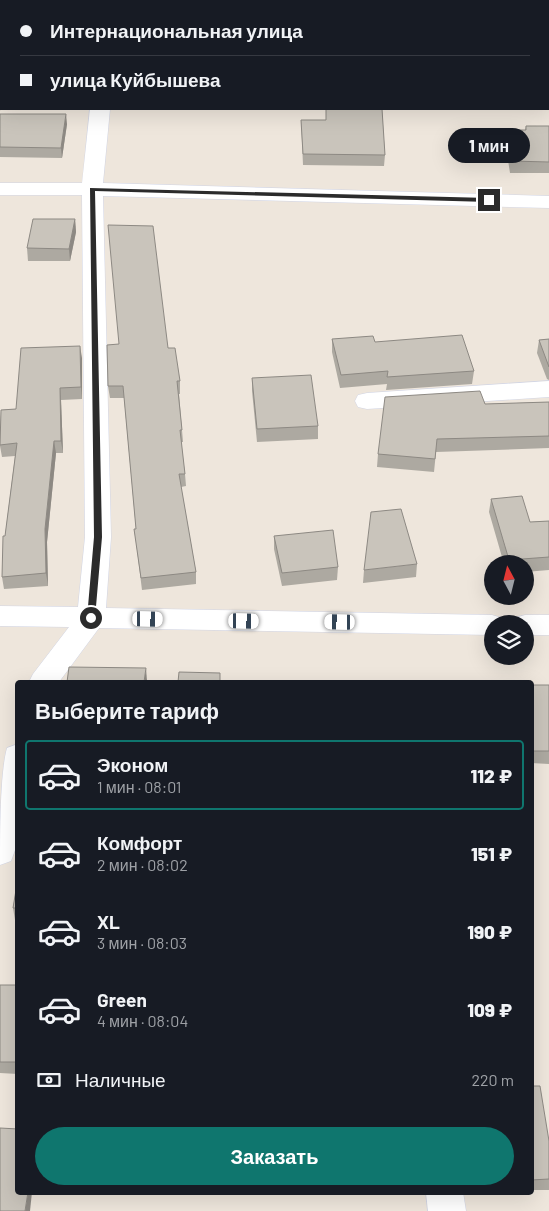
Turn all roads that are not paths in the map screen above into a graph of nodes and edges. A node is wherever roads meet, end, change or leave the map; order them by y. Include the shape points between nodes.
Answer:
1 (100, 110) edge
2 (0, 189) edge
3 (92, 189) junction
4 (549, 202) edge
5 (549, 389) edge
6 (367, 401) dead end
7 (0, 616) edge
8 (91, 618) junction
9 (484, 624) edge
10 (534, 625) edge
11 (549, 625) edge
12 (44, 680) edge
13 (15, 772) edge
14 (0, 852) edge
15 (444, 1195) edge
16 (447, 1211) edge

1 - 3 street
2 - 3 street
3 - 4 street
3 - 8 street via 98,537
5 - 6 street
7 - 8 street
8 - 9 street
8 - 12 street
10 - 11 street
13 - 14 street
15 - 16 street

